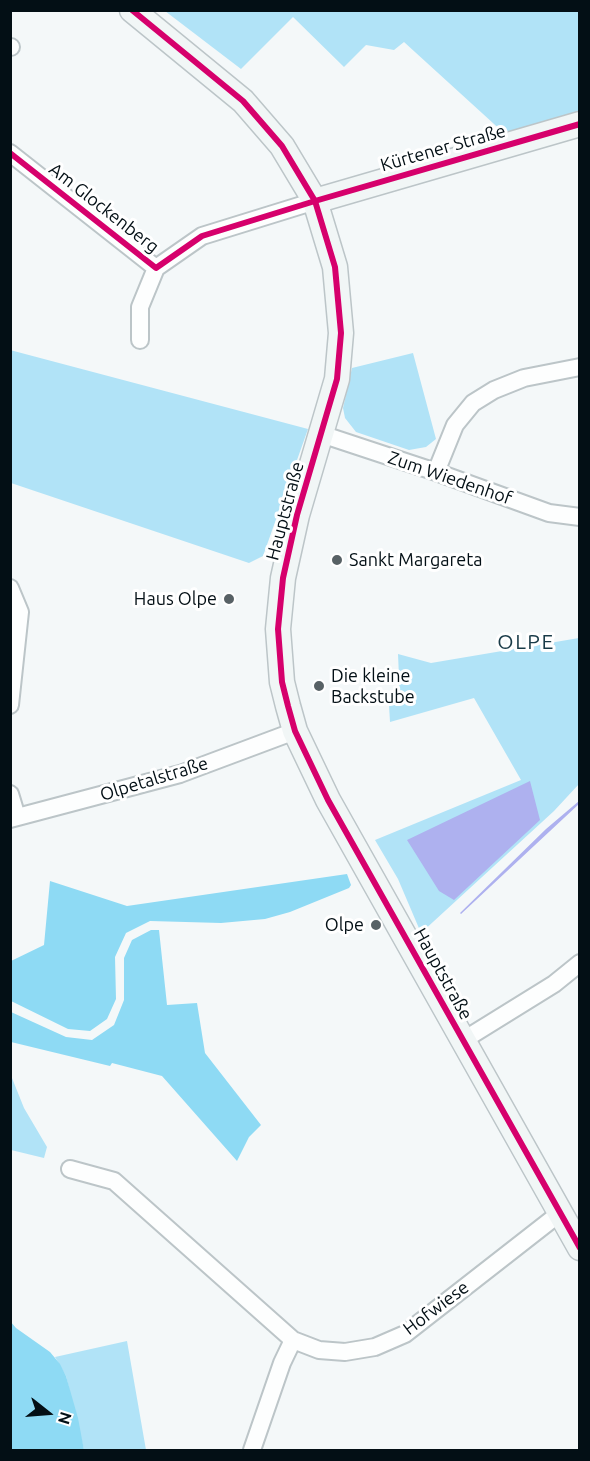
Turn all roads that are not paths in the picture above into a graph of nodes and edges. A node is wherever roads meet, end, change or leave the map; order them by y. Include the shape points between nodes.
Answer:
1 (132, 10) edge
2 (579, 124) edge
3 (10, 153) edge
4 (315, 201) junction
5 (156, 268) junction
6 (140, 340) dead end
7 (579, 367) edge
8 (321, 434) junction
9 (436, 472) junction
10 (579, 517) edge
11 (10, 588) edge
12 (10, 705) edge
13 (295, 731) junction
14 (10, 794) edge
15 (14, 818) edge
16 (579, 963) edge
17 (462, 1041) junction
18 (70, 1169) dead end
19 (560, 1213) junction
20 (579, 1248) edge
21 (293, 1340) junction
22 (252, 1450) edge

1 - 4 street, Hauptstraße via 243,101 282,146
2 - 4 street, Kürtener Straße
3 - 5 street, Am Glockenberg
4 - 5 street, Am Glockenberg via 202,236
4 - 8 street, Hauptstraße via 334,267 341,333 337,379
5 - 6 street, Am Glockenberg via 140,307
7 - 9 street via 524,378 472,403 455,425
8 - 9 street, Zum Wiedenhof
8 - 13 street, Hauptstraße via 297,514 280,603 282,682
9 - 10 street, Zum Wiedenhof via 549,513
11 - 12 street via 20,612
13 - 15 street, Olpetalstraße via 180,774
13 - 17 street, Hauptstraße via 328,800
14 - 15 street
16 - 17 street via 554,984
17 - 19 street, Hauptstraße
18 - 21 street, Hofwiese via 114,1181
19 - 20 street, Hauptstraße
19 - 21 street, Hofwiese via 405,1334 375,1347 345,1352 319,1350
21 - 22 street

